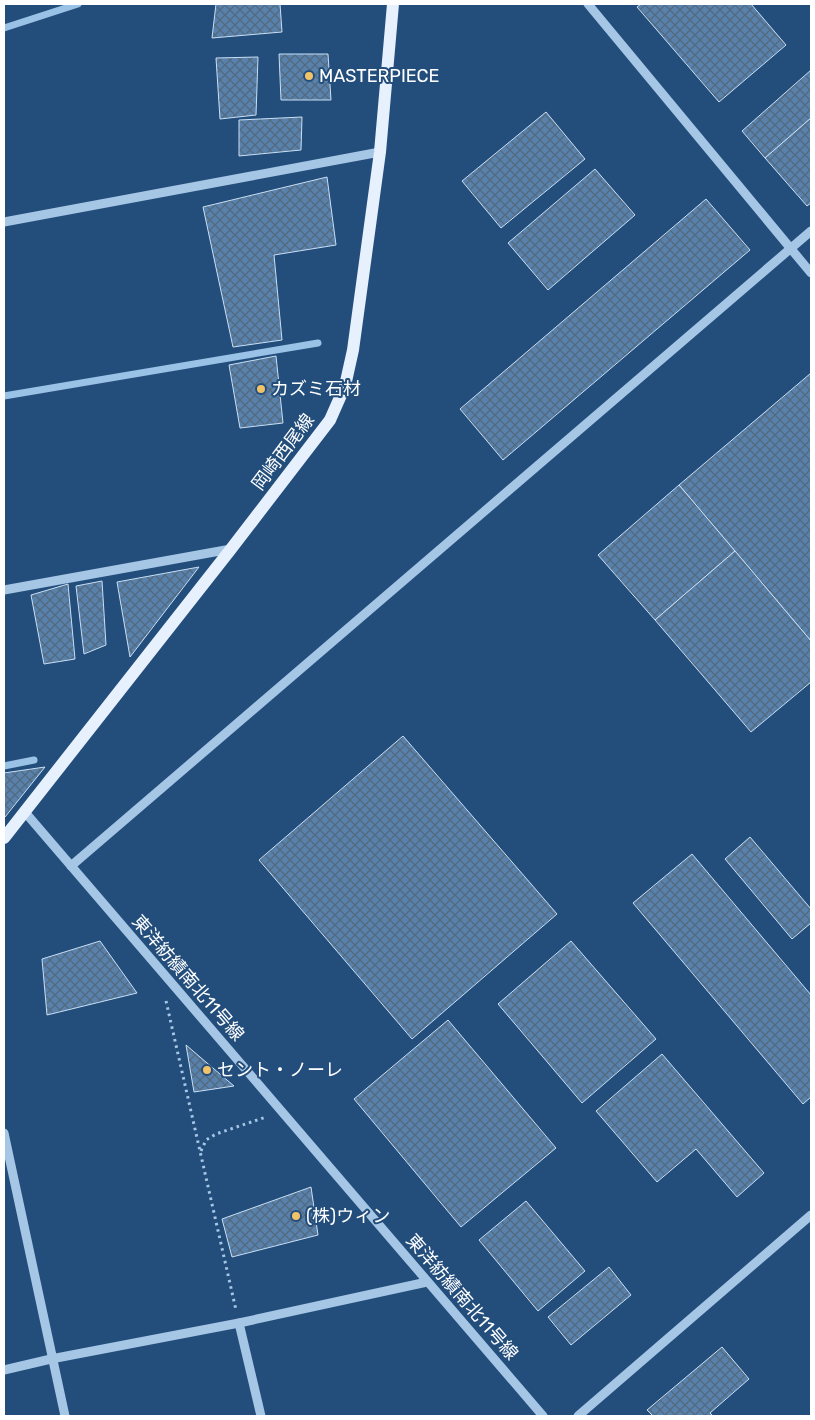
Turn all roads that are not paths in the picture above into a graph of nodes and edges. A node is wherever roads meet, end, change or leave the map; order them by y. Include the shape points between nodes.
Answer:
1 (393, 4) edge
2 (588, 4) edge
3 (380, 152) junction
4 (4, 222) edge
5 (811, 231) edge
6 (790, 249) junction
7 (811, 274) edge
8 (231, 549) junction
9 (4, 590) edge
10 (24, 811) junction
11 (5, 834) edge
12 (70, 866) junction
13 (4, 1133) edge
14 (811, 1215) edge
15 (427, 1282) junction
16 (239, 1322) junction
17 (51, 1359) junction
18 (4, 1370) edge
19 (65, 1416) edge
20 (261, 1416) edge
21 (543, 1416) edge
22 (578, 1416) edge

1 - 3 main road, 岡崎西尾線
2 - 6 street
3 - 4 street
3 - 8 main road, 岡崎西尾線 via 353,350 345,386 330,420
5 - 6 street
6 - 7 street
6 - 12 street
8 - 9 street
8 - 10 main road, 岡崎西尾線
10 - 11 main road, 岡崎西尾線
10 - 12 street, 東洋紡績南北11号線
12 - 15 street, 東洋紡績南北11号線
13 - 17 street
14 - 22 street
15 - 16 street
15 - 21 street, 東洋紡績南北11号線
16 - 17 street
16 - 20 street
17 - 18 street
17 - 19 street

